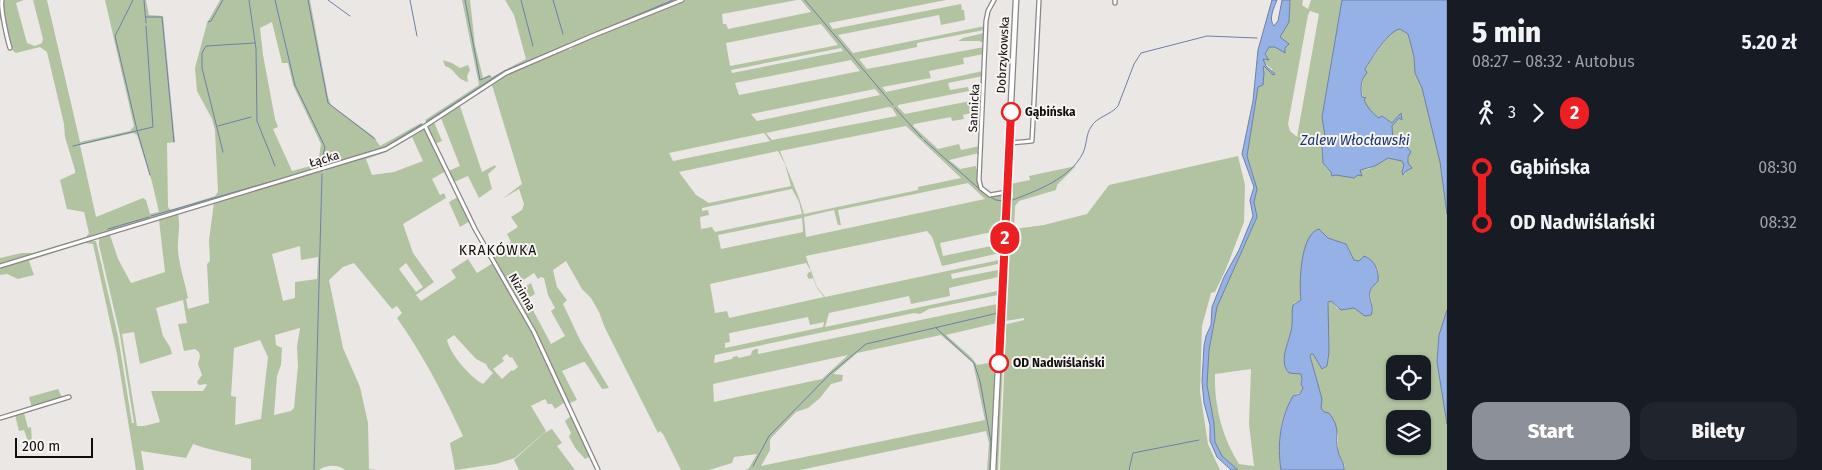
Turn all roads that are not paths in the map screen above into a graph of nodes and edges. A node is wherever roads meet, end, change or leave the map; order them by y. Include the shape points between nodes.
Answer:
1 (2, 0) edge
2 (682, 0) edge
3 (994, 0) edge
4 (1016, 0) edge
5 (1039, 0) edge
6 (10, 48) dead end
7 (425, 126) junction
8 (1009, 143) junction
9 (1007, 192) junction
10 (0, 266) edge
11 (68, 397) dead end
12 (0, 418) edge
13 (598, 470) edge
14 (994, 470) edge

1 - 6 street via 0,4
2 - 7 street, Łącka via 509,72
3 - 9 street, Sannicka via 986,21 979,180 981,188 990,195
4 - 8 main road, Dobrzykowska
5 - 8 street via 1032,140
7 - 10 street, Łącka via 370,154
7 - 13 street, Nizinna via 475,230 534,332
8 - 9 main road, Dobrzykowska
9 - 14 main road, Dobrzykowska
11 - 12 street

